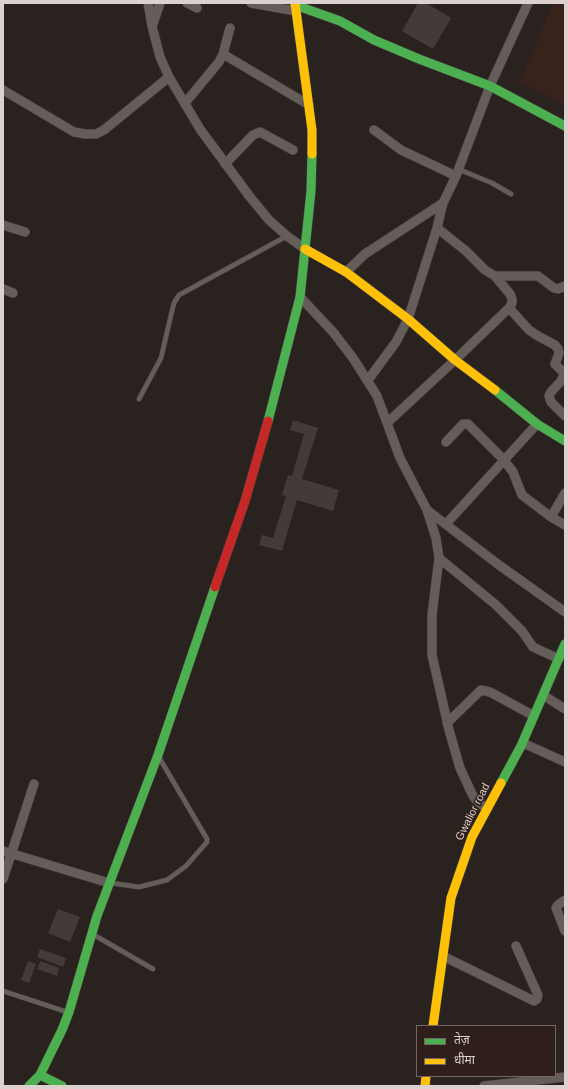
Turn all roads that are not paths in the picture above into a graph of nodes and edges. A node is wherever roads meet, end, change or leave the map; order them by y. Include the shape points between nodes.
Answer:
1 (148, 3) edge
2 (160, 3) edge
3 (187, 3) edge
4 (252, 3) edge
5 (528, 3) edge
6 (295, 6) edge
7 (197, 8) dead end
8 (152, 26) junction
9 (230, 28) dead end
10 (223, 54) junction
11 (169, 77) junction
12 (490, 86) junction
13 (3, 90) edge
14 (185, 103) junction
15 (309, 105) junction
16 (565, 126) edge
17 (374, 130) dead end
18 (293, 150) dead end
19 (226, 164) junction
20 (457, 173) junction
21 (511, 194) dead end
22 (443, 203) junction
23 (3, 224) edge
24 (437, 228) junction
25 (25, 232) dead end
26 (287, 236) junction
27 (305, 249) junction
28 (346, 272) junction
29 (495, 276) junction
30 (565, 286) edge
31 (3, 289) edge
32 (13, 293) dead end
33 (300, 296) junction
34 (509, 308) junction
35 (408, 319) junction
36 (455, 360) junction
37 (368, 380) junction
38 (139, 399) dead end
39 (565, 416) edge
40 (387, 423) junction
41 (537, 424) junction
42 (565, 441) edge
43 (446, 442) dead end
44 (504, 460) junction
45 (565, 494) edge
46 (427, 510) junction
47 (551, 517) junction
48 (446, 524) junction
49 (565, 525) edge
50 (439, 558) junction
51 (565, 612) edge
52 (565, 644) edge
53 (559, 659) junction
54 (543, 695) junction
55 (565, 709) edge
56 (534, 716) junction
57 (447, 722) junction
58 (523, 743) junction
59 (158, 755) junction
60 (565, 762) edge
61 (34, 784) dead end
62 (487, 809) junction
63 (7, 852) edge
64 (3, 879) edge
65 (109, 883) junction
66 (565, 900) edge
67 (565, 931) edge
68 (92, 934) junction
69 (516, 946) dead end
70 (443, 956) junction
71 (153, 969) dead end
72 (3, 990) edge
73 (69, 1012) junction
74 (433, 1025) edge
75 (565, 1077) edge
76 (35, 1082) edge
77 (62, 1086) edge
78 (484, 1086) edge

1 - 8 street
2 - 8 street
3 - 7 street
4 - 6 street
5 - 12 street
6 - 12 main road via 340,21 374,40
6 - 15 main road
8 - 11 street via 160,57
9 - 10 street
10 - 14 street
10 - 15 street
11 - 13 street via 96,134 74,132
11 - 14 street
12 - 16 main road
12 - 20 street
14 - 19 street via 200,129
15 - 27 main road via 312,130 311,191
17 - 20 street via 401,150
18 - 19 street via 260,132 256,133
19 - 26 street via 269,220
20 - 21 lane via 492,183
20 - 22 street
22 - 24 street
22 - 28 street via 365,254
23 - 25 street
24 - 29 street
24 - 35 street
26 - 27 street
26 - 38 lane via 179,295 174,303 161,358
27 - 28 main road
27 - 33 main road
28 - 35 main road
29 - 30 street via 538,276 554,288
29 - 34 street via 510,294 512,303
31 - 32 street
33 - 37 street via 333,332
33 - 59 main road via 245,501
34 - 36 street
34 - 39 street via 529,330 558,349 555,364 564,375 549,396
35 - 36 main road
35 - 37 street via 396,342
36 - 40 street
36 - 41 main road
37 - 40 street via 379,398
40 - 46 street via 400,458
41 - 42 main road
41 - 44 street
43 - 44 street via 467,423
44 - 47 street via 513,472 522,495
44 - 48 street
45 - 47 street
46 - 48 street
46 - 50 street
47 - 49 street
48 - 51 street
50 - 53 street via 496,605 522,631 533,647
50 - 57 street via 431,637 432,655
52 - 53 main road, Gwalior road
53 - 54 main road, Gwalior road
54 - 55 street
54 - 56 main road, Gwalior road
56 - 57 street via 486,690 481,690
56 - 58 main road, Gwalior road
57 - 62 street via 468,787 476,800
58 - 60 street
58 - 62 main road, Gwalior road
59 - 65 main road
59 - 65 lane via 207,842 186,866 167,880 139,887
61 - 63 street
62 - 70 main road, Gwalior road via 472,837 451,898
63 - 64 street
63 - 65 street
65 - 68 main road
66 - 67 street via 556,908
68 - 71 lane
68 - 73 main road
69 - 70 street via 538,995 534,1001
70 - 74 main road, Gwalior road
72 - 73 lane
73 - 76 main road
75 - 78 street
76 - 77 main road

